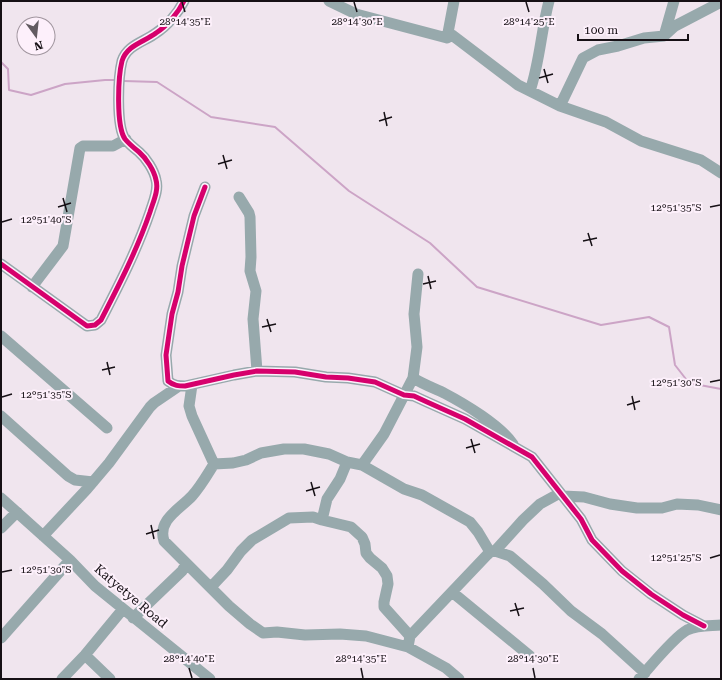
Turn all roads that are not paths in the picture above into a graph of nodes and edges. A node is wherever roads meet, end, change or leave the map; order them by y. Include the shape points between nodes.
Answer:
1 (184, 1) edge
2 (329, 1) edge
3 (454, 1) edge
4 (549, 1) edge
5 (674, 1) edge
6 (721, 2) edge
7 (664, 36) junction
8 (447, 38) junction
9 (530, 91) junction
10 (560, 106) junction
11 (126, 139) junction
12 (721, 173) edge
13 (205, 187) dead end
14 (238, 197) dead end
15 (1, 264) edge
16 (418, 274) dead end
17 (32, 287) junction
18 (1, 336) edge
19 (257, 371) junction
20 (413, 378) junction
21 (192, 384) junction
22 (179, 386) junction
23 (404, 395) junction
24 (1, 416) edge
25 (107, 428) dead end
26 (517, 449) junction
27 (346, 462) junction
28 (214, 464) junction
29 (362, 465) junction
30 (93, 482) junction
31 (561, 494) junction
32 (1, 498) edge
33 (721, 510) edge
34 (17, 512) junction
35 (322, 520) junction
36 (1, 528) edge
37 (43, 536) junction
38 (492, 551) junction
39 (70, 560) junction
40 (186, 564) junction
41 (211, 587) junction
42 (452, 592) junction
43 (122, 609) junction
44 (133, 618) junction
45 (721, 625) edge
46 (704, 626) junction
47 (410, 636) junction
48 (1, 638) edge
49 (408, 647) junction
50 (85, 655) junction
51 (530, 656) dead end
52 (642, 676) edge
53 (62, 679) edge
54 (110, 679) edge
55 (210, 679) edge
56 (458, 679) edge

1 - 11 street via 157,33 133,46 122,62 119,84 120,126
2 - 8 street via 356,14
3 - 8 street
4 - 9 street
5 - 7 street
6 - 7 street via 675,26
7 - 10 street via 644,38 598,50 583,58
8 - 9 street via 452,35
9 - 10 street
10 - 12 street via 606,122 641,141 701,160
11 - 17 street via 113,146 80,148 63,246
11 - 17 street via 154,173 157,181 156,194 135,251 101,320 95,325 87,326
13 - 22 street via 194,216 167,343 168,381
14 - 19 street via 250,218 250,271 256,291 253,319
15 - 17 street
16 - 20 street via 414,314 417,346
18 - 25 street
19 - 21 street
19 - 23 street via 295,372 375,382
20 - 23 street
20 - 26 street via 445,394 495,425
21 - 22 street
21 - 28 street via 189,406
22 - 30 street via 154,402
23 - 26 street via 420,398 465,419
23 - 29 street via 384,434
24 - 30 street via 68,476 75,480
26 - 31 street via 532,457
27 - 28 street via 329,454 304,449 284,449 261,453 233,463
27 - 29 street
27 - 35 street via 340,479 327,499
28 - 40 street via 193,495 164,524 164,541
29 - 38 street via 470,522
30 - 37 street
31 - 33 street via 637,508 698,504
31 - 38 street via 540,504
31 - 46 street via 581,519 592,540 622,571 651,594
32 - 34 street, Katyetye Road
34 - 36 street
34 - 37 street, Katyetye Road
35 - 41 street via 313,517 289,518 280,522 252,540
35 - 47 street via 351,527 362,537 366,553 387,576 384,607
37 - 39 street, Katyetye Road
38 - 42 street
38 - 52 street via 510,556 602,634
39 - 43 street, Katyetye Road
39 - 48 street
40 - 41 street
40 - 44 street via 182,571
41 - 49 street via 229,606 263,633 366,636
42 - 47 street
42 - 51 street
43 - 44 street, Katyetye Road
43 - 50 street
44 - 55 street, Katyetye Road
45 - 46 street
46 - 52 street via 680,635
47 - 49 street
49 - 56 street via 446,668
50 - 53 street
50 - 54 street

